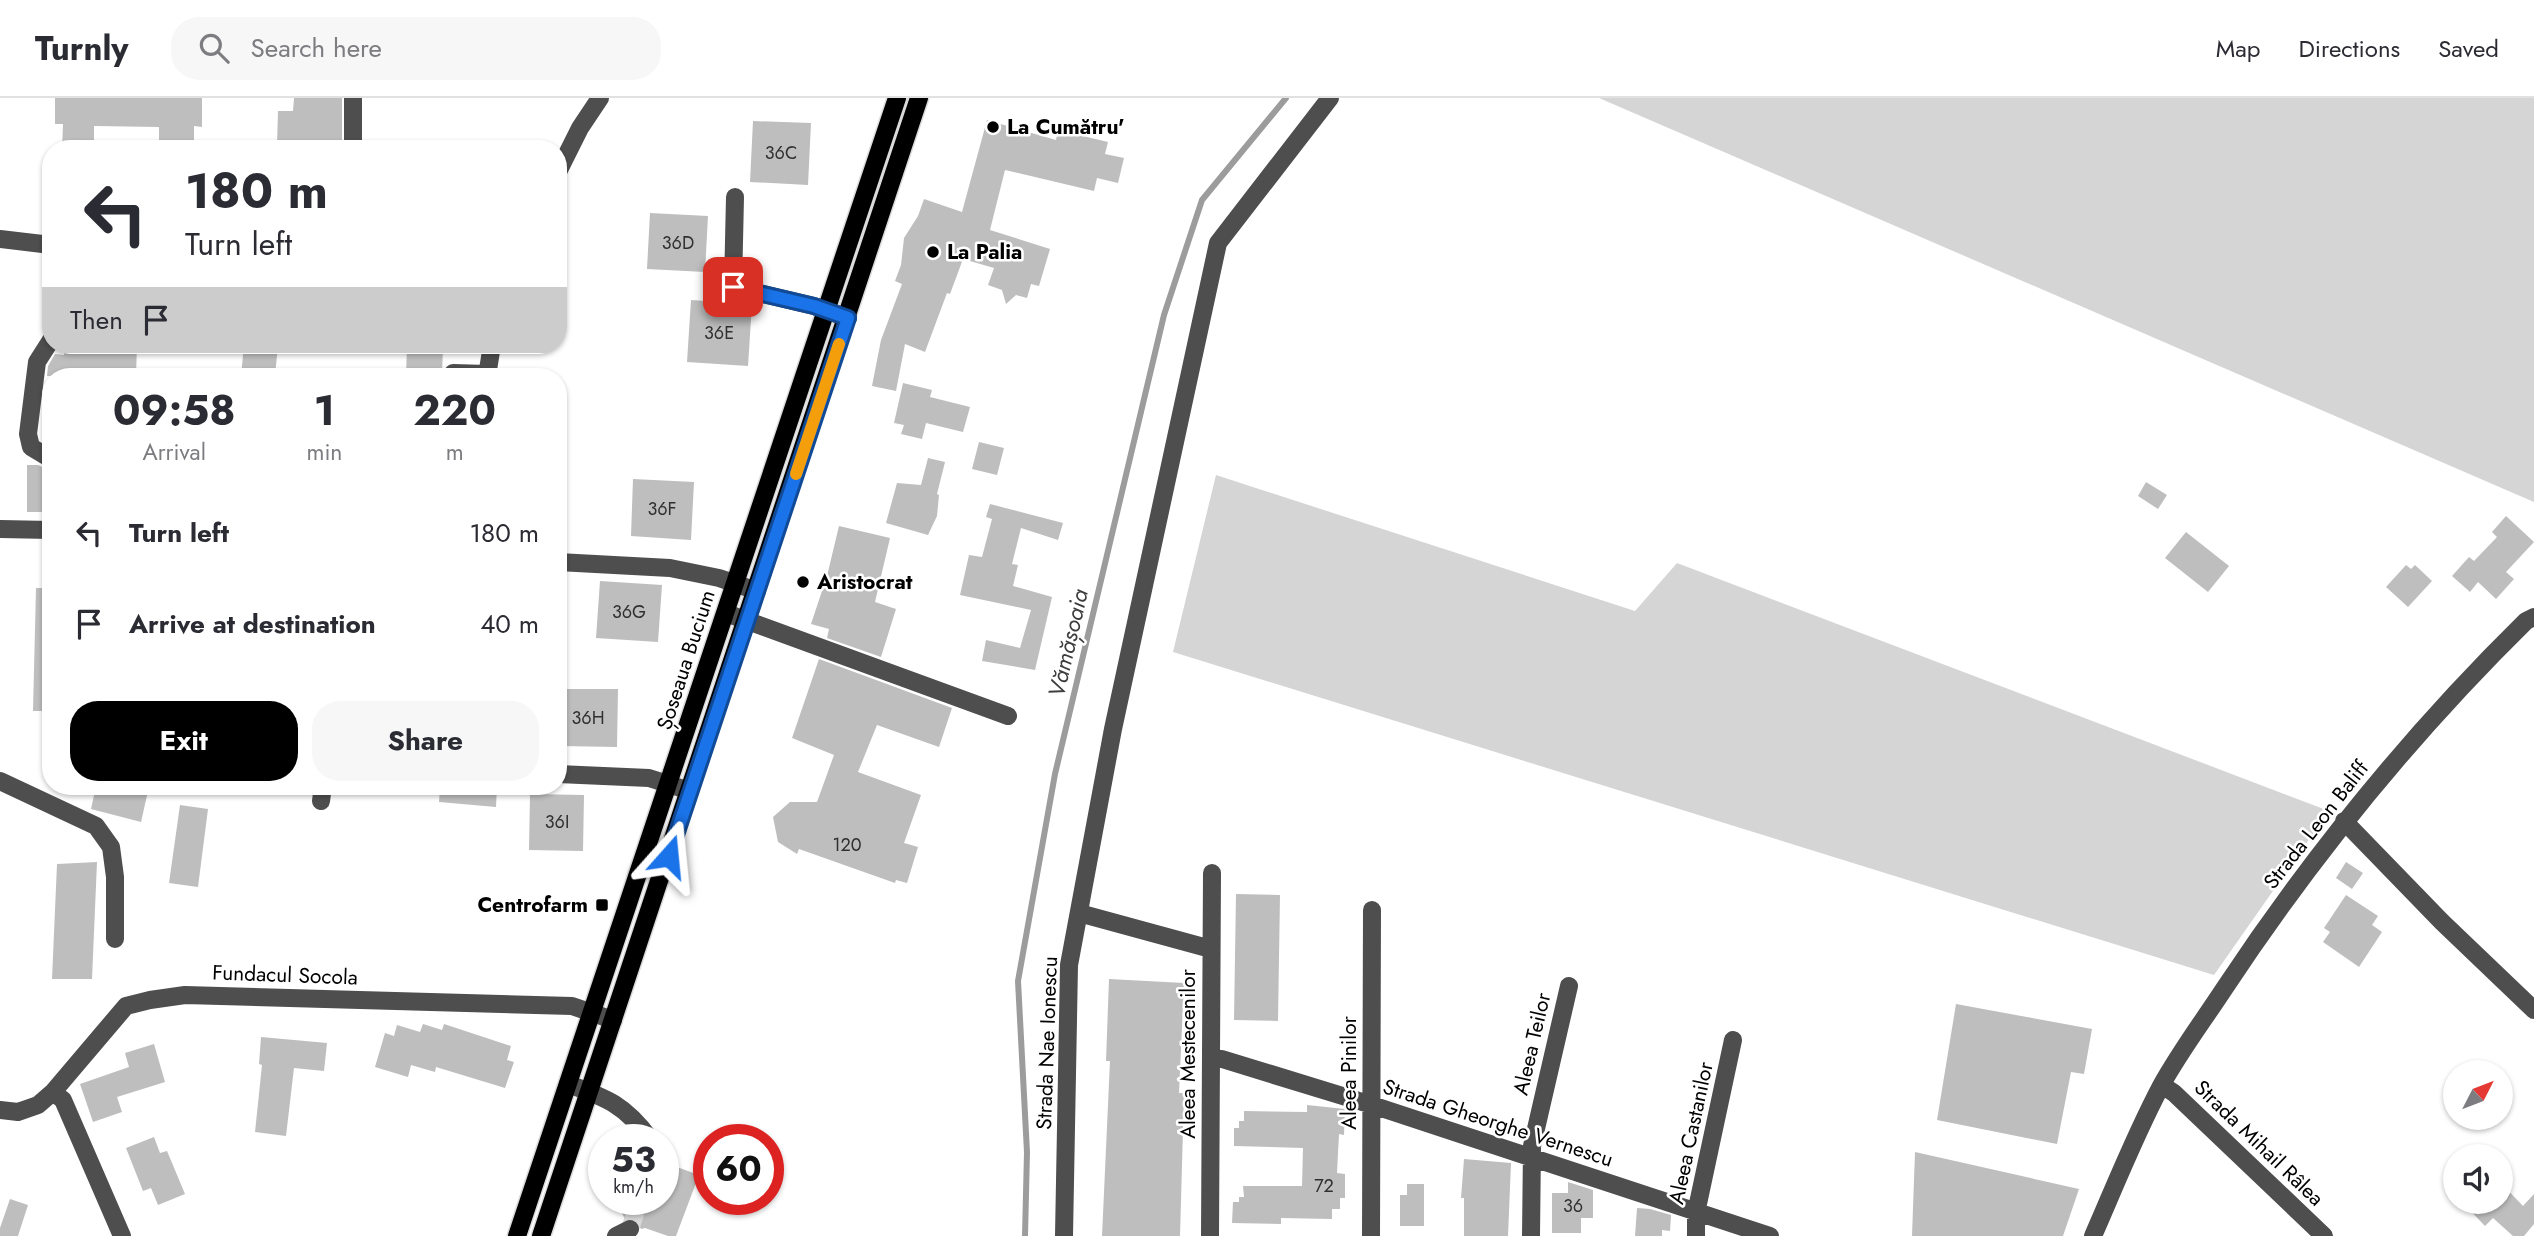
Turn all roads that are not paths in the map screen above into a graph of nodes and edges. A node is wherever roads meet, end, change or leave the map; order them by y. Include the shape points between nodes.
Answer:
1 (353, 98) edge
2 (600, 98) edge
3 (897, 98) edge
4 (919, 98) edge
5 (1330, 98) edge
6 (353, 140) edge
7 (567, 154) edge
8 (735, 197) dead end
9 (0, 239) edge
10 (42, 244) edge
11 (826, 310) junction
12 (848, 318) junction
13 (42, 354) edge
14 (42, 454) edge
15 (0, 529) edge
16 (42, 530) edge
17 (567, 562) edge
18 (735, 584) junction
19 (757, 591) junction
20 (726, 612) junction
21 (2534, 617) edge
22 (747, 619) junction
23 (1008, 716) dead end
24 (567, 774) edge
25 (0, 781) edge
26 (669, 784) junction
27 (690, 790) junction
28 (2344, 821) junction
29 (1212, 873) dead end
30 (1372, 911) dead end
31 (1079, 913) junction
32 (116, 939) dead end
33 (1211, 950) junction
34 (1569, 986) dead end
35 (2534, 1010) edge
36 (592, 1013) junction
37 (613, 1020) junction
38 (1733, 1040) dead end
39 (1211, 1059) junction
40 (568, 1084) junction
41 (2162, 1085) junction
42 (53, 1092) junction
43 (589, 1092) junction
44 (1372, 1105) junction
45 (0, 1110) edge
46 (639, 1124) edge
47 (1532, 1158) junction
48 (1696, 1213) junction
49 (122, 1236) edge
50 (517, 1236) edge
51 (541, 1236) edge
52 (1064, 1236) edge
53 (1210, 1236) edge
54 (1371, 1236) edge
55 (1531, 1236) edge
56 (1696, 1236) edge
57 (1770, 1236) edge
58 (2093, 1236) edge
59 (2324, 1236) edge

1 - 6 street
2 - 7 street
3 - 11 main road, Șoseaua Bucium
4 - 12 main road
5 - 31 street, Strada Nae Ionescu via 1218,243 1113,729
8 - 11 street via 733,287
9 - 10 street
11 - 12 street
11 - 18 main road, Șoseaua Bucium
12 - 19 main road
13 - 14 street via 37,362 27,434 31,447
15 - 16 street
17 - 18 street via 670,568
18 - 19 street
18 - 20 main road, Șoseaua Bucium
19 - 22 main road
20 - 22 street
20 - 26 main road, Șoseaua Bucium
21 - 28 street, Strada Leon Baliff via 2443,706
22 - 23 street
22 - 27 main road
24 - 26 street via 649,778
25 - 32 street via 96,826 111,847
26 - 27 street
26 - 36 main road, Șoseaua Bucium
27 - 37 main road
28 - 35 street
28 - 41 street, Strada Leon Baliff via 2260,935
29 - 33 street, Aleea Mestecenilor
30 - 44 street, Aleea Pinilor
31 - 33 street
31 - 52 street, Strada Nae Ionescu via 1069,965
33 - 39 street, Aleea Mestecenilor
34 - 47 street, Aleea Teilor
36 - 37 street, Fundacul Socola
36 - 40 main road, Șoseaua Bucium
36 - 42 street, Fundacul Socola via 572,1006 185,995 150,1000 126,1006
37 - 43 main road
38 - 48 street, Aleea Castanilor
39 - 44 street, Strada Gheorghe Vernescu
39 - 53 street, Aleea Mestecenilor
40 - 43 street
40 - 50 main road, Șoseaua Bucium
41 - 58 street, Strada Leon Baliff
41 - 59 street, Strada Mihail Râlea
42 - 45 street, Fundacul Socola via 38,1105 18,1112
42 - 49 street via 63,1100
43 - 46 street via 607,1098
43 - 51 main road
44 - 47 street, Strada Gheorghe Vernescu
44 - 54 street, Aleea Pinilor
47 - 48 street, Strada Gheorghe Vernescu
47 - 55 street, Aleea Teilor
48 - 56 street, Aleea Castanilor
48 - 57 street, Strada Gheorghe Vernescu

